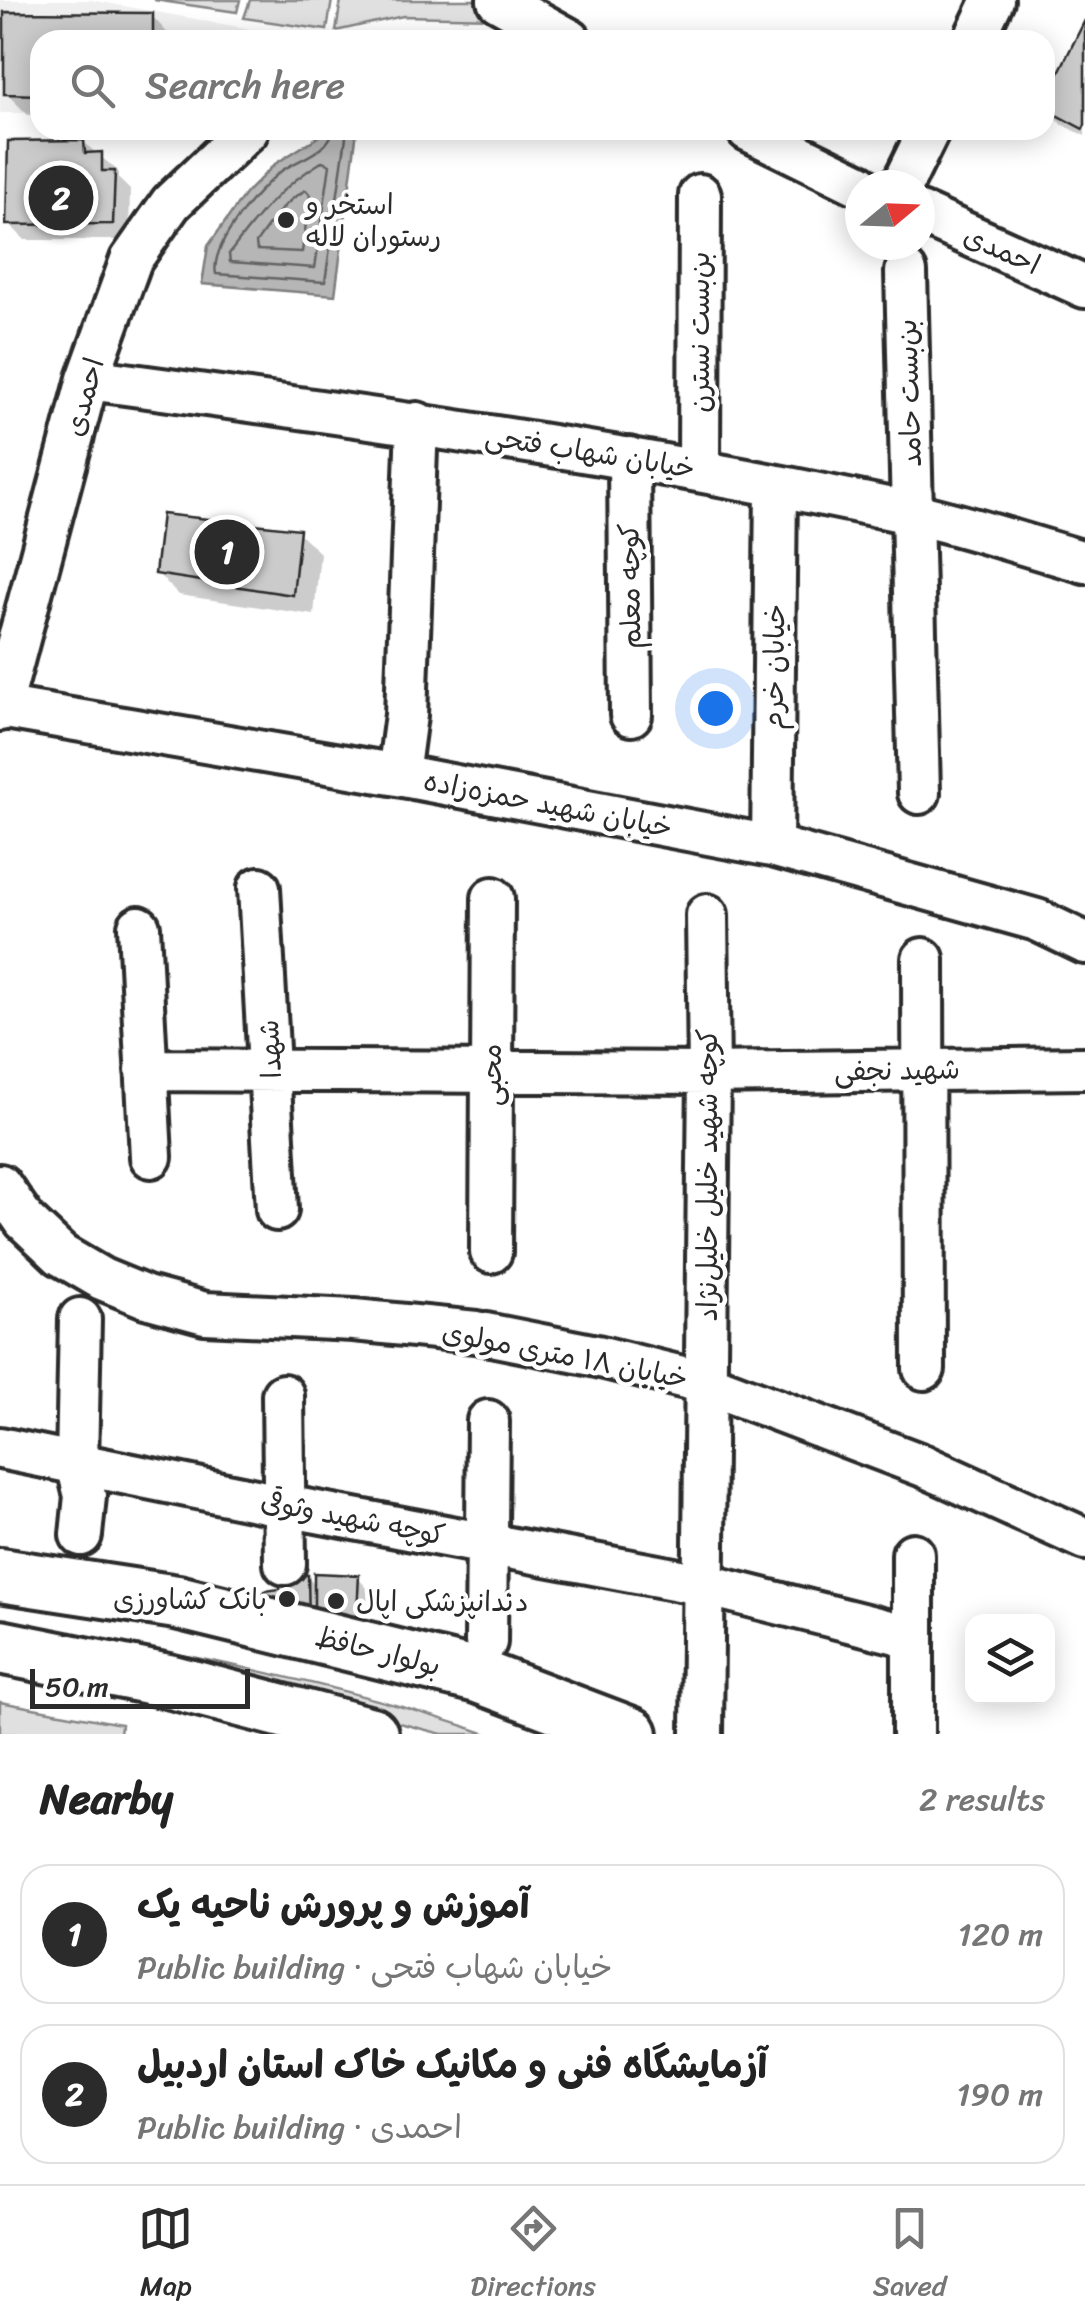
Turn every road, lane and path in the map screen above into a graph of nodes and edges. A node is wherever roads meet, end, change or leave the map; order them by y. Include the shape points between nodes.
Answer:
1 (498, 0) edge
2 (993, 0) edge
3 (552, 30) edge
4 (979, 30) edge
5 (237, 140) edge
6 (768, 140) edge
7 (924, 140) edge
8 (909, 170) edge
9 (845, 178) edge
10 (700, 196) dead end
11 (935, 220) edge
12 (906, 272) dead end
13 (1085, 287) edge
14 (88, 379) junction
15 (417, 423) junction
16 (628, 458) junction
17 (699, 469) junction
18 (776, 488) junction
19 (912, 514) junction
20 (1085, 562) edge
21 (0, 708) edge
22 (631, 714) dead end
23 (398, 775) junction
24 (919, 793) dead end
25 (772, 846) junction
26 (259, 888) dead end
27 (493, 898) dead end
28 (707, 915) dead end
29 (139, 927) dead end
30 (1085, 943) edge
31 (923, 959) dead end
32 (1085, 1068) edge
33 (146, 1070) junction
34 (922, 1070) junction
35 (272, 1071) junction
36 (490, 1072) junction
37 (709, 1073) junction
38 (151, 1156) dead end
39 (0, 1185) edge
40 (278, 1210) dead end
41 (491, 1252) dead end
42 (80, 1320) dead end
43 (924, 1369) dead end
44 (706, 1383) junction
45 (282, 1395) dead end
46 (488, 1421) dead end
47 (0, 1448) edge
48 (77, 1464) junction
49 (284, 1506) junction
50 (81, 1535) dead end
51 (1085, 1539) edge
52 (486, 1544) junction
53 (912, 1554) dead end
54 (285, 1564) dead end
55 (0, 1575) edge
56 (706, 1584) junction
57 (913, 1637) junction
58 (486, 1642) dead end
59 (0, 1647) edge
60 (366, 1733) edge
61 (632, 1734) edge
62 (702, 1734) edge
63 (913, 1734) edge

1 - 3 street
2 - 4 street
5 - 14 street, احمدی via 170,203 131,260
6 - 9 street
7 - 8 street
10 - 17 street, بن‌بست نسترن
11 - 13 street, احمدی
12 - 19 street, بن‌بست حامد
14 - 15 street, خیابان شهاب فتحی
14 - 21 street, احمدی
15 - 16 street, خیابان شهاب فتحی
15 - 23 street
16 - 17 street, خیابان شهاب فتحی
16 - 22 street, کوچه معلم
17 - 18 street, خیابان شهاب فتحی
18 - 19 street, خیابان شهاب فتحی
18 - 25 street, خیابان خرم
19 - 20 street, خیابان شهاب فتحی
19 - 24 street, بن‌بست حامد
21 - 23 street, خیابان شهید حمزه‌زاده
23 - 25 street, خیابان شهید حمزه‌زاده
25 - 30 street, خیابان شهید حمزه‌زاده via 1037,920
26 - 35 street, شهدا
27 - 36 street, محبی
28 - 37 street, کوچه شهید خلیل خلیل‌نژاد
29 - 33 street
31 - 34 street
32 - 34 street, شهید نجفی
33 - 35 street, شهید نجفی
33 - 38 street
34 - 37 street, شهید نجفی
34 - 43 street
35 - 36 street, شهید نجفی
35 - 40 street, شهدا
36 - 37 street, شهید نجفی
36 - 41 street, محبی
37 - 44 street, کوچه شهید خلیل خلیل‌نژاد
39 - 44 street, خیابان ۱۸ متری مولوی via 61,1255 146,1297 205,1313 476,1332
42 - 48 street
44 - 51 street, خیابان ۱۸ متری مولوی via 924,1466
44 - 56 street, کوچه شهید خلیل خلیل‌نژاد
45 - 49 street
46 - 52 street
47 - 48 street, کوچه شهید وثوقی
48 - 49 street, کوچه شهید وثوقی
48 - 50 street via 85,1496
49 - 52 street, کوچه شهید وثوقی
49 - 54 street
52 - 56 street, کوچه شهید وثوقی
52 - 58 street
53 - 57 street
55 - 61 main road, بولوار حافظ via 176,1602 427,1663
56 - 57 street, کوچه شهید وثوقی
56 - 62 street, کوچه شهید خلیل خلیل‌نژاد
57 - 63 street
59 - 60 main road via 168,1681

